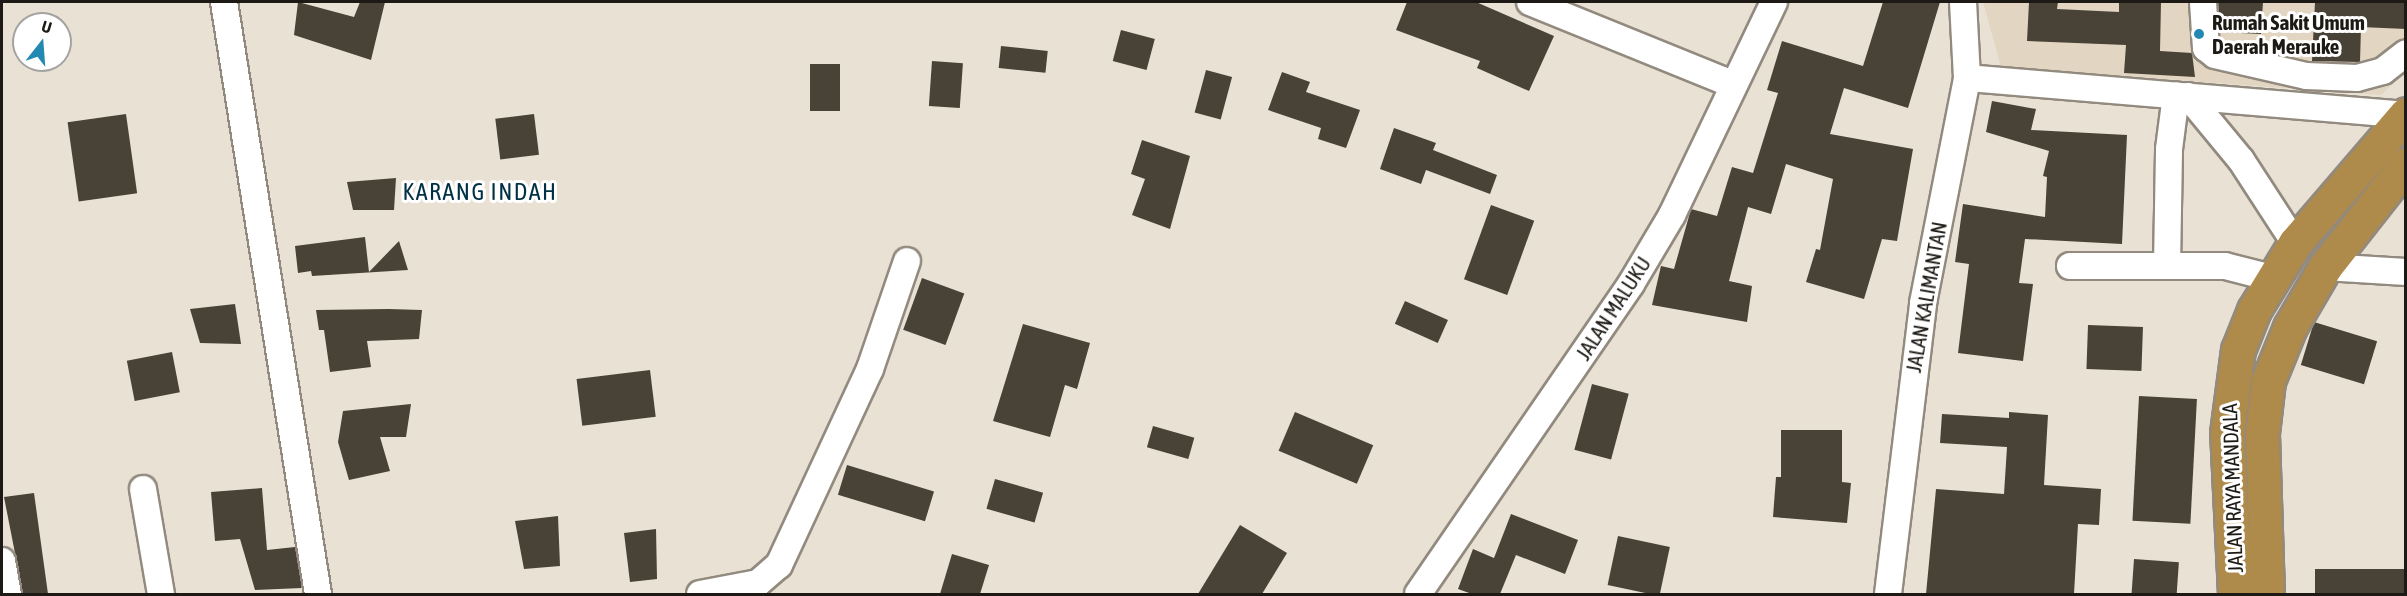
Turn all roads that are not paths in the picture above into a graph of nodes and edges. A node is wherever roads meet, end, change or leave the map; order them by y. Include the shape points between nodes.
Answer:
1 (224, 2) edge
2 (1530, 2) edge
3 (1774, 2) edge
4 (1963, 2) edge
5 (2203, 2) edge
6 (2406, 53) edge
7 (1966, 78) junction
8 (1726, 81) junction
9 (2182, 96) junction
10 (2405, 114) edge
11 (2406, 164) edge
12 (2295, 243) junction
13 (906, 261) dead end
14 (2070, 266) dead end
15 (2167, 266) junction
16 (2325, 267) junction
17 (2406, 272) edge
18 (2272, 278) junction
19 (143, 489) dead end
20 (2, 561) edge
21 (8, 594) edge
22 (161, 594) edge
23 (318, 594) edge
24 (700, 594) edge
25 (1418, 594) edge
26 (1888, 594) edge
27 (2235, 594) edge
28 (2267, 594) edge

1 - 23 street
2 - 8 street
3 - 8 street, JALAN MALUKU
4 - 7 street, JALAN KALIMANTAN
5 - 6 street via 2205,48 2215,55 2306,76 2357,78 2383,71
7 - 9 street
7 - 26 street, JALAN KALIMANTAN via 1923,303
8 - 25 street, JALAN MALUKU via 1672,215 1631,284
9 - 10 street
9 - 12 street via 2241,160
9 - 15 street via 2169,149
10 - 12 highway, JALAN RAYA MANDALA
11 - 16 highway, JALAN RAYA MANDALA
12 - 18 highway, JALAN RAYA MANDALA
13 - 24 street via 870,369 779,565 758,583
14 - 15 street
15 - 18 street via 2225,266
16 - 17 street
16 - 28 highway, JALAN RAYA MANDALA via 2290,327 2268,381 2262,433
18 - 27 highway, JALAN RAYA MANDALA via 2238,350 2230,390 2227,433
19 - 22 street
20 - 21 street

